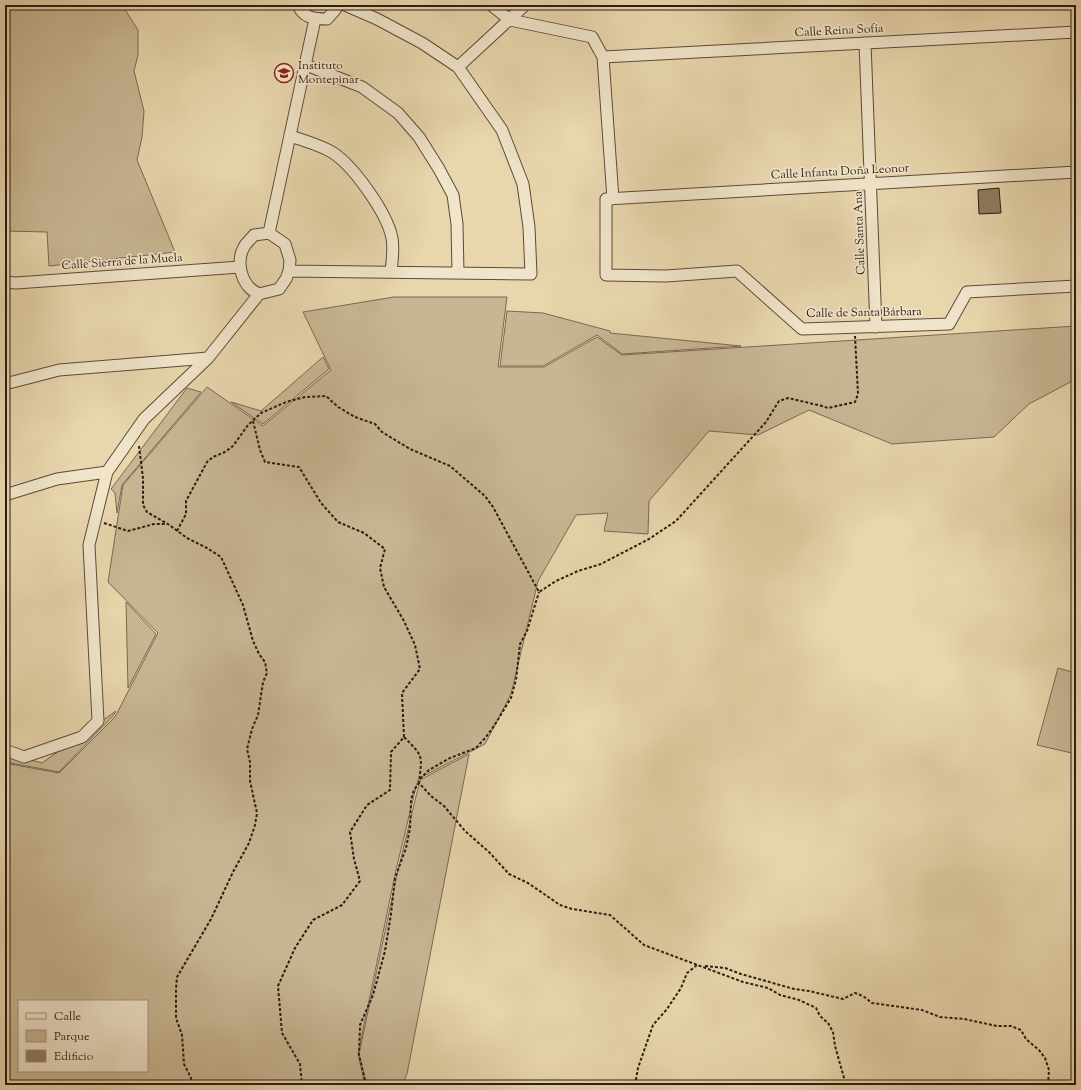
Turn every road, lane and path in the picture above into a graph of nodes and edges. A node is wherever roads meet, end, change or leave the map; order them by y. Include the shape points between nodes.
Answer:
1 (298, 5) edge
2 (338, 5) edge
3 (345, 5) edge
4 (491, 5) edge
5 (525, 5) edge
6 (315, 19) junction
7 (510, 20) junction
8 (1076, 32) edge
9 (865, 43) junction
10 (603, 56) junction
11 (306, 65) junction
12 (458, 67) junction
13 (290, 136) junction
14 (1076, 172) edge
15 (871, 184) junction
16 (610, 199) junction
17 (269, 233) junction
18 (240, 267) junction
19 (289, 271) junction
20 (391, 272) junction
21 (458, 273) junction
22 (5, 282) edge
23 (1076, 286) edge
24 (259, 294) junction
25 (854, 327) junction
26 (876, 327) junction
27 (208, 358) junction
28 (5, 384) edge
29 (253, 421) junction
30 (138, 427) junction
31 (107, 472) junction
32 (5, 495) edge
33 (95, 520) junction
34 (168, 524) junction
35 (177, 531) junction
36 (539, 592) junction
37 (404, 737) junction
38 (5, 750) edge
39 (419, 783) junction
40 (698, 964) junction
41 (192, 1085) edge
42 (302, 1085) edge
43 (366, 1085) edge
44 (635, 1085) edge
45 (846, 1085) edge
46 (1048, 1085) edge

1 - 6 street via 305,16
2 - 6 street via 327,19
3 - 12 street via 422,43
4 - 7 street
5 - 7 street
6 - 11 street
7 - 10 street via 592,37
7 - 12 street
8 - 9 street, Calle Reina Sofía
9 - 10 street, Calle Reina Sofía
9 - 15 street, Calle Santa Ana
10 - 16 street
11 - 13 street
11 - 21 street via 362,87 398,112 419,137 453,195 457,224
12 - 21 street via 502,130 523,184 529,228 531,274
13 - 17 street
13 - 20 street via 329,150 350,168 370,192 384,217 392,239
14 - 15 street, Calle Infanta Doña Leonor
15 - 16 street, Calle Infanta Doña Leonor
15 - 26 street, Calle Santa Ana
16 - 25 street, Calle de Santa Bárbara via 606,275 666,276 737,271 802,329
17 - 18 street via 254,235 243,248
17 - 19 street via 285,244 290,260
18 - 22 street, Calle Sierra de la Muela
18 - 24 street via 244,280
19 - 20 street
19 - 24 street via 279,289
20 - 21 street
23 - 26 street, Calle de Santa Bárbara via 967,292 949,324
24 - 27 street
25 - 26 street, Calle de Santa Bárbara
25 - 36 path via 858,394 855,402 828,408 788,398 779,401 766,422 676,521 649,539 601,564 578,571
27 - 28 street via 59,370
27 - 30 street via 144,418
29 - 35 path via 233,446 206,462 188,497 186,514
29 - 36 path via 261,414 286,402 305,397 326,396 355,417 375,424 382,432 410,449 450,466 485,496 493,507
29 - 37 path via 265,462 299,467 338,522 364,533 385,549 380,568 384,587 415,645 420,669 402,693
30 - 31 street
30 - 34 path via 143,505 147,512
31 - 32 street via 57,479
31 - 33 street
33 - 34 path via 128,531 154,524
33 - 38 street via 89,545 98,721 82,737 24,757
34 - 35 path
35 - 41 path via 221,558 243,605 253,641 265,662 267,673 247,749 257,813 255,825 249,843 211,919 177,977 176,1018 182,1035 184,1064
36 - 39 path via 527,631 520,644 511,698 494,726 476,748 429,770
37 - 39 path via 422,759
37 - 42 path via 391,752 390,790 367,805 350,832 360,881 342,905 313,920 295,948 278,986 282,1033 300,1064
39 - 40 path via 509,874 528,883 560,905 610,915 644,945
39 - 43 path via 411,800 406,848 395,878 385,951 373,995 360,1025 359,1055
40 - 44 path via 687,973 681,988 653,1025 638,1068
40 - 45 path via 816,1008 833,1032
40 - 46 path via 725,968 794,989 842,999 855,993 872,1003 922,1010 940,1017 1011,1026 1021,1030 1026,1039 1045,1058 1050,1070

